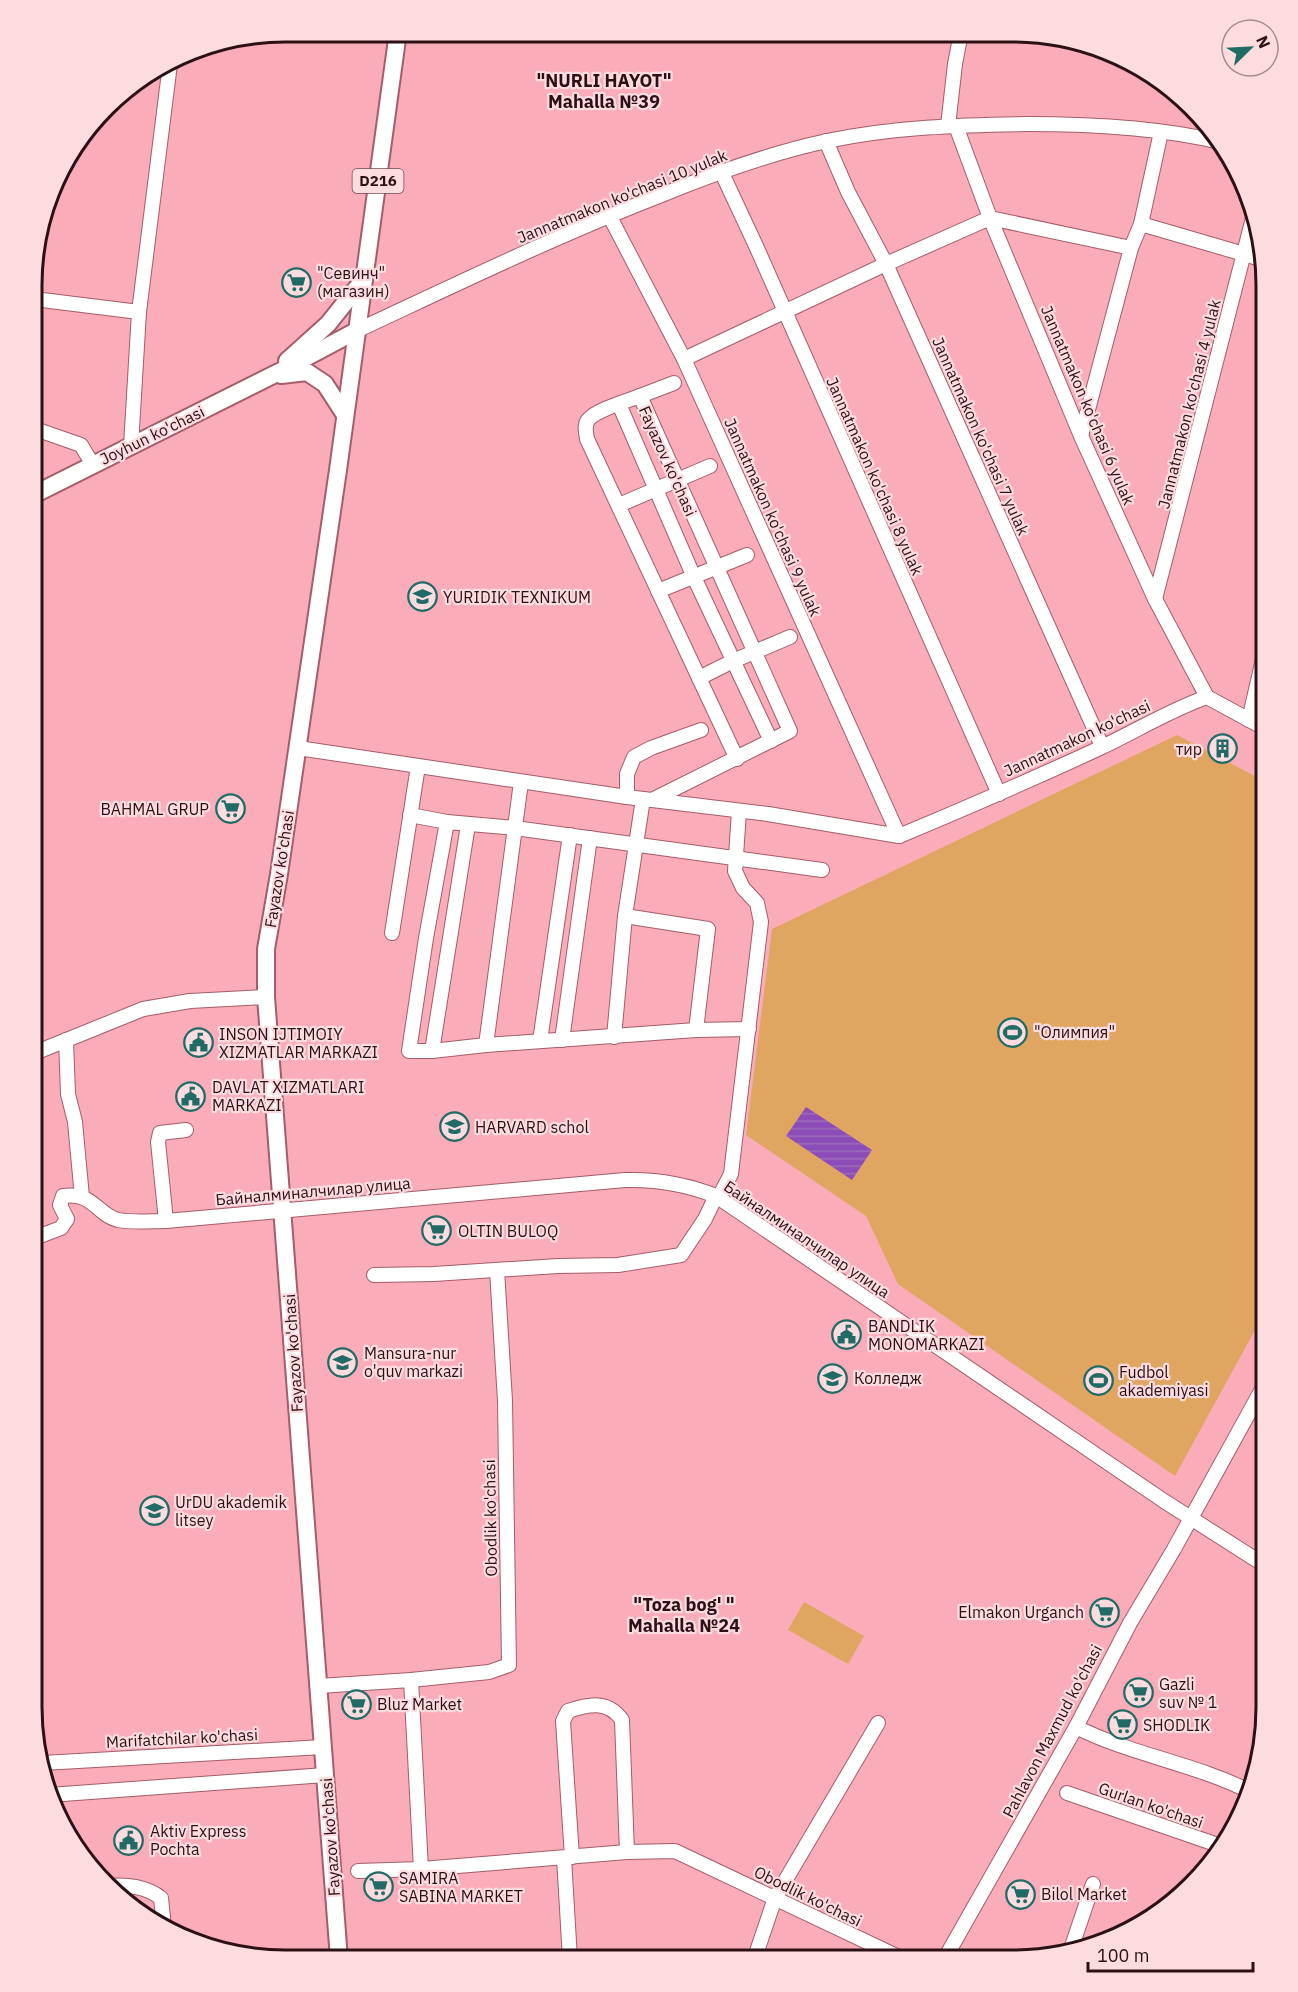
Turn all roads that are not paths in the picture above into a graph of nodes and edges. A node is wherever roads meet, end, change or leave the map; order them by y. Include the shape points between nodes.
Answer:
1 (397, 42) edge
2 (960, 42) edge
3 (169, 72) edge
4 (952, 126) junction
5 (1161, 132) junction
6 (1208, 140) edge
7 (826, 141) junction
8 (721, 171) junction
9 (609, 215) junction
10 (990, 218) junction
11 (1141, 224) junction
12 (1250, 232) edge
13 (1131, 248) junction
14 (1245, 254) junction
15 (1254, 257) edge
16 (886, 264) junction
17 (364, 279) junction
18 (42, 300) edge
19 (784, 311) junction
20 (139, 312) junction
21 (356, 331) junction
22 (684, 359) junction
23 (272, 376) junction
24 (674, 384) dead end
25 (640, 396) junction
26 (619, 404) junction
27 (345, 415) junction
28 (42, 431) edge
29 (1081, 436) junction
30 (131, 446) junction
31 (93, 465) junction
32 (710, 466) dead end
33 (677, 480) junction
34 (656, 488) junction
35 (42, 490) edge
36 (620, 505) junction
37 (747, 555) dead end
38 (715, 567) junction
39 (693, 575) junction
40 (658, 591) junction
41 (1155, 599) junction
42 (790, 637) dead end
43 (754, 653) junction
44 (733, 661) junction
45 (699, 678) junction
46 (1256, 690) edge
47 (1207, 697) junction
48 (1249, 720) junction
49 (1256, 724) edge
50 (701, 730) dead end
51 (771, 741) junction
52 (1102, 746) junction
53 (297, 748) junction
54 (736, 759) junction
55 (418, 766) junction
56 (521, 782) junction
57 (999, 794) junction
58 (627, 797) junction
59 (648, 800) junction
60 (739, 811) junction
61 (410, 815) junction
62 (447, 822) junction
63 (468, 825) junction
64 (515, 828) junction
65 (570, 835) junction
66 (899, 836) junction
67 (590, 838) junction
68 (635, 844) junction
69 (735, 857) junction
70 (822, 870) dead end
71 (625, 916) junction
72 (392, 933) dead end
73 (266, 997) junction
74 (749, 1029) junction
75 (696, 1030) junction
76 (615, 1037) junction
77 (66, 1040) junction
78 (562, 1040) junction
79 (540, 1041) junction
80 (486, 1045) junction
81 (42, 1050) edge
82 (432, 1051) junction
83 (186, 1130) dead end
84 (82, 1197) junction
85 (717, 1197) junction
86 (282, 1211) junction
87 (166, 1221) junction
88 (42, 1235) edge
89 (497, 1270) junction
90 (374, 1275) dead end
91 (1256, 1400) edge
92 (1191, 1519) junction
93 (1256, 1560) edge
94 (411, 1680) junction
95 (319, 1686) junction
96 (878, 1722) dead end
97 (1076, 1727) junction
98 (323, 1747) junction
99 (49, 1763) edge
100 (325, 1775) junction
101 (1242, 1789) edge
102 (1067, 1793) dead end
103 (58, 1794) edge
104 (1214, 1844) edge
105 (627, 1852) junction
106 (568, 1857) junction
107 (421, 1869) junction
108 (358, 1871) dead end
109 (1093, 1884) dead end
110 (122, 1887) edge
111 (775, 1898) junction
112 (163, 1917) edge
113 (1073, 1943) edge
114 (338, 1950) edge
115 (570, 1950) edge
116 (757, 1950) edge
117 (884, 1950) edge
118 (950, 1950) edge

1 - 17 main road, Fayazov ko'chasi / D216
2 - 4 street
3 - 20 street
4 - 5 street, Jannatmakon ko'chasi 10 yulak via 1057,124
4 - 7 street, Jannatmakon ko'chasi 10 yulak
4 - 10 street, Jannatmakon ko'chasi 6 yulak
5 - 6 street, Jannatmakon ko'chasi 10 yulak
5 - 11 street
7 - 8 street, Jannatmakon ko'chasi 10 yulak
7 - 16 street, Jannatmakon ko'chasi 7 yulak
8 - 9 street, Jannatmakon ko'chasi 10 yulak
8 - 19 street, Jannatmakon ko'chasi 8 yulak
9 - 21 street, Jannatmakon ko'chasi 10 yulak
9 - 22 street, Jannatmakon ko'chasi 9 yulak
10 - 13 street
10 - 16 street
10 - 29 street, Jannatmakon ko'chasi 6 yulak
11 - 13 street
11 - 14 street
12 - 14 street, Jannatmakon ko'chasi 4 yulak
13 - 29 street
14 - 15 street
14 - 41 street, Jannatmakon ko'chasi 4 yulak
16 - 19 street
16 - 52 street, Jannatmakon ko'chasi 7 yulak
17 - 21 main road, Fayazov ko'chasi / D216
17 - 23 main road via 328,324
18 - 20 street
19 - 22 street
19 - 57 street, Jannatmakon ko'chasi 8 yulak
20 - 30 street
21 - 23 main road
21 - 27 main road, Fayazov ko'chasi
22 - 66 street, Jannatmakon ko'chasi 9 yulak
23 - 27 main road via 307,372 325,384
23 - 30 main road, Joyhun ko'chasi
24 - 25 street
25 - 26 street, Fayazov ko'chasi
25 - 33 street, Fayazov ko'chasi
26 - 34 street
26 - 36 street, Fayazov ko'chasi via 587,421 585,429
27 - 53 main road, Fayazov ko'chasi
28 - 31 street via 81,445
29 - 41 street, Jannatmakon ko'chasi 6 yulak
30 - 31 main road, Joyhun ko'chasi
31 - 35 main road, Joyhun ko'chasi
32 - 33 street
33 - 34 street
33 - 38 street, Fayazov ko'chasi
34 - 36 street
34 - 39 street
36 - 40 street, Fayazov ko'chasi
37 - 38 street
38 - 39 street
38 - 43 street, Fayazov ko'chasi
39 - 40 street
39 - 44 street
40 - 45 street, Fayazov ko'chasi
41 - 47 street, Jannatmakon ko'chasi 6 yulak
42 - 43 street
43 - 44 street
43 - 51 street, Fayazov ko'chasi via 790,731
44 - 45 street
44 - 51 street
45 - 54 street, Fayazov ko'chasi
46 - 48 street
47 - 48 street
47 - 52 street, Jannatmakon ko'chasi
48 - 49 street
50 - 58 street via 634,757 627,774
51 - 54 street, Fayazov ko'chasi
52 - 57 street, Jannatmakon ko'chasi
53 - 55 street
53 - 73 main road, Fayazov ko'chasi via 266,949
54 - 59 street, Fayazov ko'chasi
55 - 56 street
55 - 61 street
56 - 58 street
56 - 64 street
57 - 66 street, Jannatmakon ko'chasi
58 - 59 street
59 - 60 street
59 - 68 street
60 - 66 street
60 - 69 street
61 - 62 street
61 - 72 street
62 - 63 street
62 - 82 street via 409,1051
63 - 64 street
63 - 82 street
64 - 65 street
64 - 80 street
65 - 67 street
65 - 79 street
67 - 68 street
67 - 78 street
68 - 69 street
68 - 71 street
69 - 70 street
69 - 74 street via 735,871 743,888 757,903 761,922
71 - 75 street via 708,928
71 - 76 street
73 - 77 street via 190,1001 143,1009
73 - 86 main road, Fayazov ko'chasi
74 - 75 street
74 - 85 street via 730,1174
75 - 76 street
76 - 78 street
77 - 81 street
77 - 84 street
78 - 79 street
79 - 80 street
80 - 82 street
83 - 87 street via 160,1133 158,1142
84 - 87 street, Байналминалчилар улица via 116,1220
84 - 88 street via 63,1196 60,1205 67,1219 61,1228
85 - 86 street, Байналминалчилар улица via 649,1179
85 - 89 street via 681,1255 618,1265
85 - 92 street, Байналминалчилар улица
86 - 87 street, Байналминалчилар улица
86 - 95 main road, Fayazov ko'chasi
89 - 90 street
89 - 94 street, Obodlik ko'chasi via 504,1401 509,1665 489,1672
91 - 92 street, Pahlavon Maxmud ko'chasi
92 - 93 street, Байналминалчилар улица
92 - 97 street, Pahlavon Maxmud ko'chasi via 1130,1623
94 - 95 street, Obodlik ko'chasi
94 - 107 street
95 - 98 main road, Fayazov ko'chasi
96 - 111 street
97 - 101 street
97 - 118 street, Pahlavon Maxmud ko'chasi
98 - 99 street, Marifatchilar ko'chasi
98 - 100 main road, Fayazov ko'chasi
100 - 103 street
100 - 114 main road, Fayazov ko'chasi
102 - 104 street, Gurlan ko'chasi
105 - 106 street, Obodlik ko'chasi
105 - 106 street via 622,1720 608,1706 582,1706 568,1711 563,1720
105 - 111 street, Obodlik ko'chasi via 675,1851
106 - 107 street, Obodlik ko'chasi
106 - 115 street
107 - 108 street, Obodlik ko'chasi
109 - 113 street
110 - 112 street via 150,1889 161,1898
111 - 116 street
111 - 117 street, Obodlik ko'chasi

